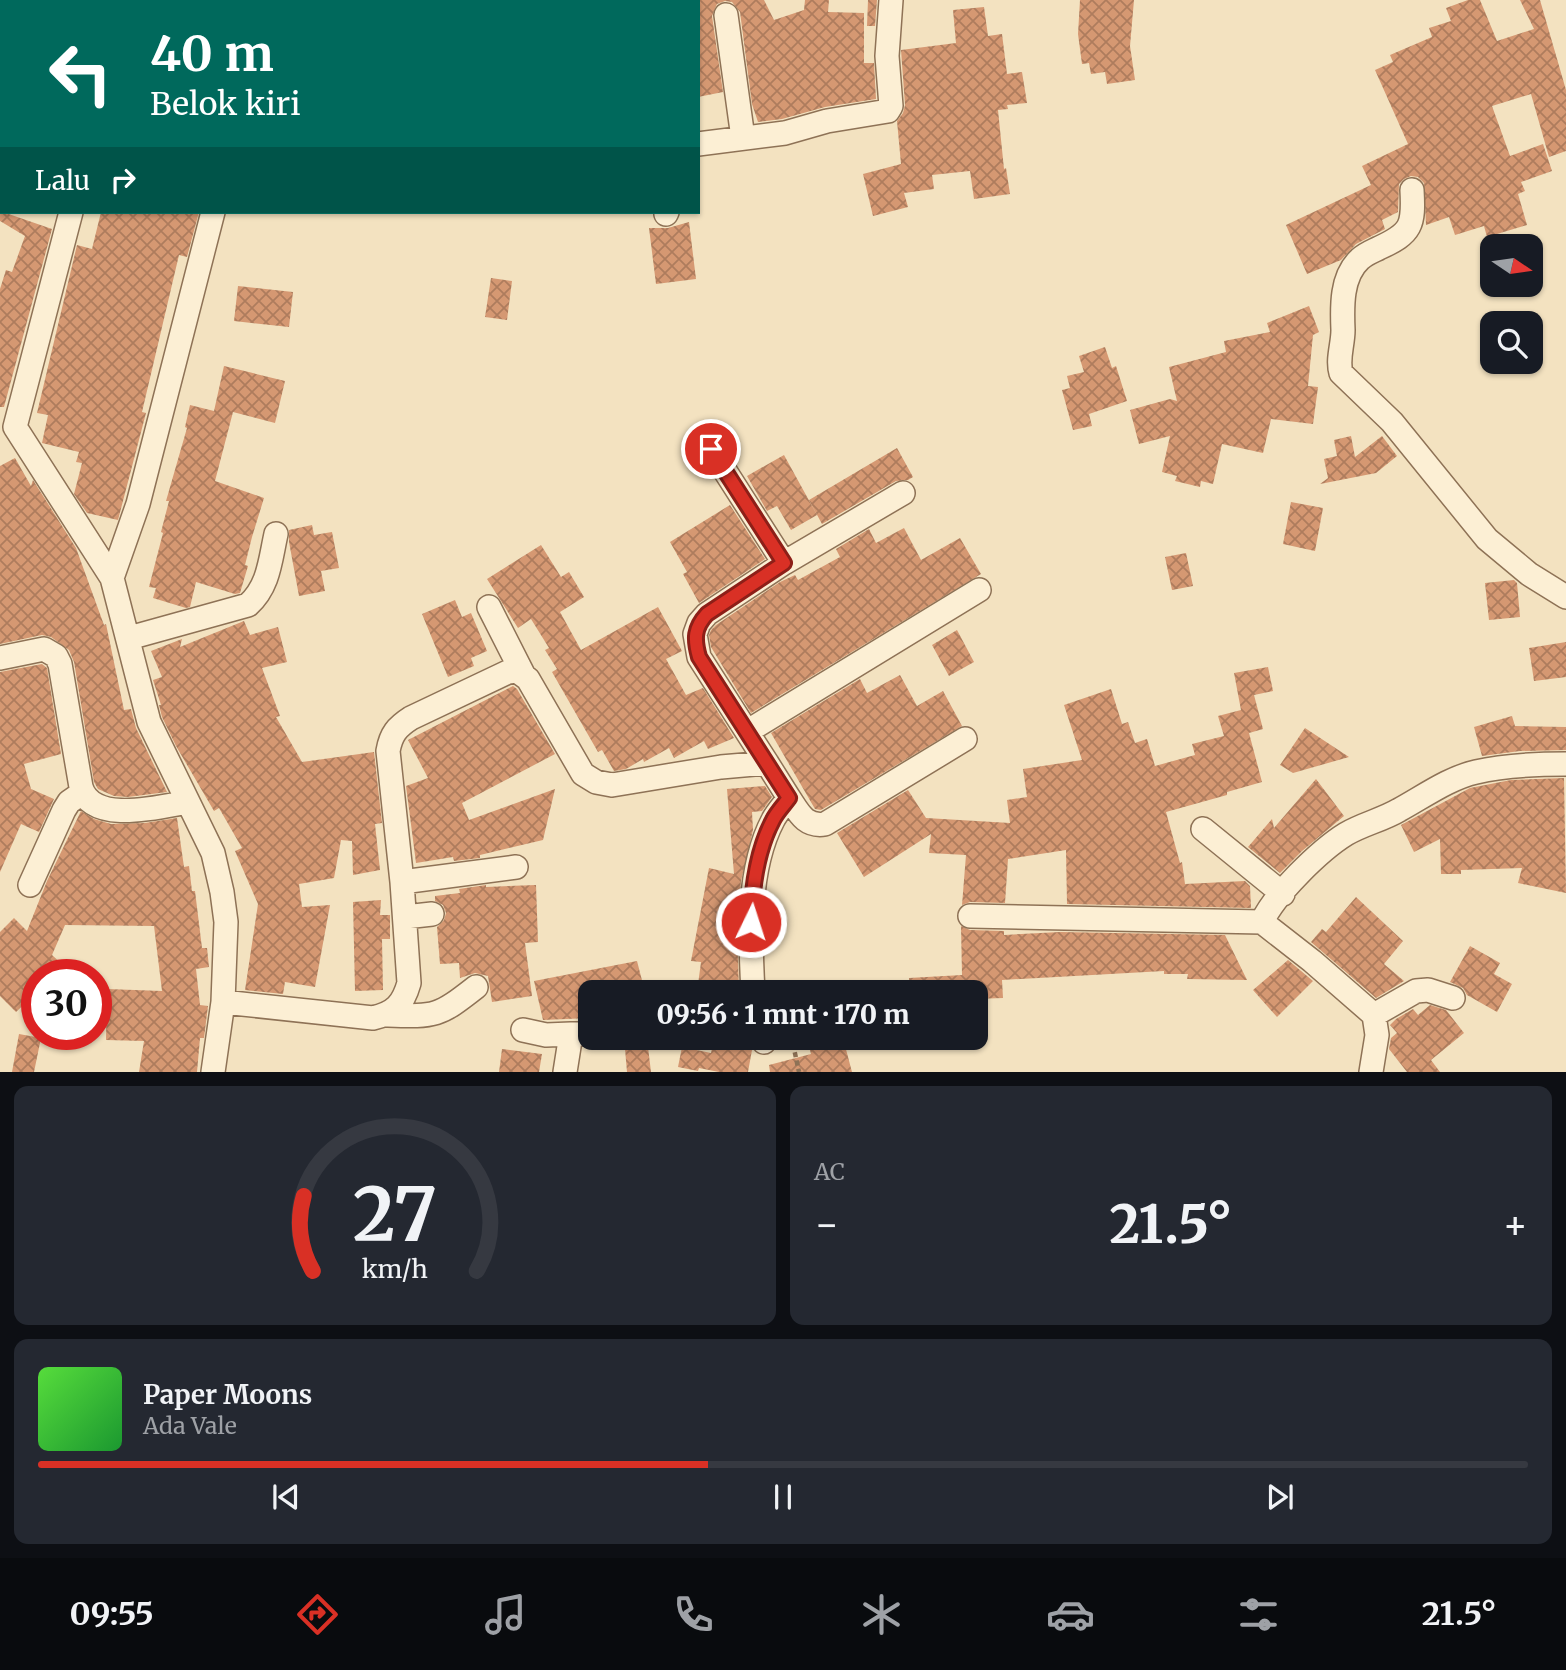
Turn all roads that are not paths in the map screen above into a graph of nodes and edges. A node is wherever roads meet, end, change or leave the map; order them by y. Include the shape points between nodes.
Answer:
1 (891, 0) edge
2 (726, 15) dead end
3 (743, 138) junction
4 (700, 144) edge
5 (1412, 190) dead end
6 (70, 214) edge
7 (212, 214) edge
8 (8, 421) edge
9 (711, 449) dead end
10 (903, 493) dead end
11 (276, 534) dead end
12 (784, 563) junction
13 (113, 578) junction
14 (979, 590) dead end
15 (1566, 597) edge
16 (489, 607) dead end
17 (129, 638) junction
18 (0, 658) edge
19 (523, 674) junction
20 (748, 731) junction
21 (965, 740) dead end
22 (767, 763) junction
23 (1566, 764) edge
24 (82, 793) junction
25 (789, 798) junction
26 (188, 802) junction
27 (1203, 830) dead end
28 (516, 867) dead end
29 (402, 882) junction
30 (30, 885) dead end
31 (1283, 894) junction
32 (432, 914) dead end
33 (970, 916) dead end
34 (405, 917) junction
35 (1262, 922) junction
36 (753, 980) edge
37 (476, 987) dead end
38 (1453, 998) dead end
39 (223, 1002) junction
40 (388, 1015) junction
41 (1374, 1015) junction
42 (523, 1030) dead end
43 (578, 1034) edge
44 (578, 1041) edge
45 (213, 1072) edge
46 (565, 1072) edge
47 (1371, 1072) edge

1 - 3 street via 890,109
2 - 3 street
3 - 4 street
5 - 15 street via 1410,226 1394,241 1360,259 1348,282 1342,307 1341,373 1392,422 1487,540
6 - 8 street
7 - 13 street via 138,504
8 - 13 street
9 - 12 street
10 - 12 street
11 - 17 street via 265,583 248,605
12 - 20 street via 707,614 695,634 699,657
13 - 17 street
14 - 20 street
16 - 19 street
17 - 26 street via 149,722
18 - 24 street via 44,649 56,656
19 - 22 street via 583,774 596,782 612,785
19 - 29 street via 508,672 411,718 391,736 388,751
20 - 22 street
21 - 25 street via 825,824 801,817
22 - 25 street
23 - 31 street via 1521,764 1473,773 1348,833 1325,848
24 - 26 street via 91,803 111,810
24 - 30 street via 64,810
25 - 36 street via 773,820 752,894
26 - 39 street via 213,853 222,892 226,922
27 - 31 street
28 - 29 street
29 - 34 street
31 - 35 street
32 - 34 street
33 - 35 street
34 - 40 street via 409,983 397,1009
35 - 41 street
37 - 40 street via 434,1014
38 - 41 street via 1416,991
39 - 40 street via 373,1018
39 - 45 street
41 - 47 street via 1377,1035
42 - 43 street
44 - 46 street

